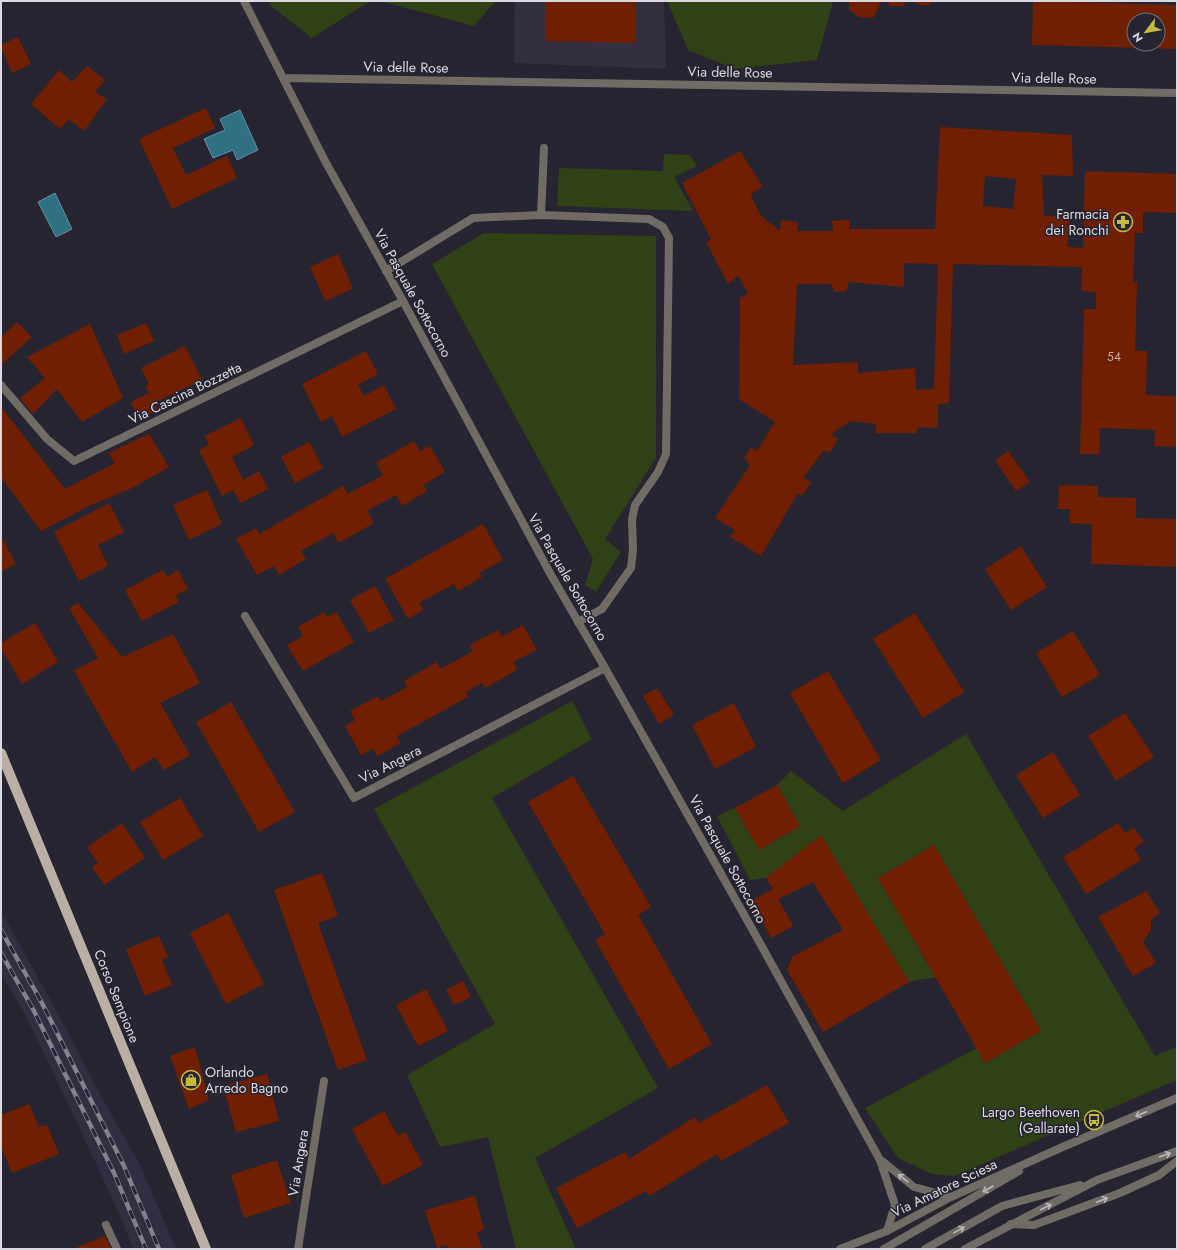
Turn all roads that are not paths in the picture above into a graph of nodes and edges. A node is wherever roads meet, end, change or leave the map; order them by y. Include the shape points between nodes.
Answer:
1 (244, 1) edge
2 (283, 78) junction
3 (1177, 93) edge
4 (544, 148) dead end
5 (541, 215) junction
6 (386, 271) junction
7 (403, 300) junction
8 (1, 385) edge
9 (245, 616) dead end
10 (578, 622) junction
11 (605, 668) junction
12 (1, 753) edge
13 (324, 1081) dead end
14 (1177, 1098) edge
15 (1058, 1149) junction
16 (1177, 1151) edge
17 (880, 1160) junction
18 (1177, 1161) edge
19 (1097, 1180) junction
20 (951, 1197) junction
21 (1011, 1224) junction
22 (106, 1226) dead end
23 (887, 1231) junction
24 (117, 1249) edge
25 (206, 1249) edge
26 (298, 1249) edge
27 (840, 1249) edge
28 (884, 1249) edge
29 (925, 1249) edge
30 (965, 1249) edge

1 - 2 street, Via Pasquale Sottocorno
2 - 3 street, Via delle Rose
2 - 6 street, Via Pasquale Sottocorno
4 - 5 street
5 - 6 street via 473,218
5 - 10 street via 649,219 663,227 669,238 666,454 658,472 636,505 632,520 631,568 602,609
6 - 7 street, Via Pasquale Sottocorno
7 - 8 street, Via Cascina Bozzetta via 74,462 47,439
7 - 10 street, Via Pasquale Sottocorno
9 - 11 street, Via Angera via 354,798
10 - 11 street, Via Pasquale Sottocorno
11 - 17 street, Via Pasquale Sottocorno
12 - 25 main road, Corso Sempione
13 - 26 street, Via Angera
14 -> 15 street, Via Amatore Sciesa
15 - 20 street, Via Amatore Sciesa
15 -> 28 street, Via Amatore Sciesa
19 -> 16 street
20 -> 17 street, Via Pasquale Sottocorno via 914,1187
17 - 23 street, Via Pasquale Sottocorno via 895,1205
21 -> 18 street via 1034,1225 1106,1198 1159,1175
21 -> 19 street
29 -> 19 street via 1002,1206
20 - 23 street, Via Amatore Sciesa
21 - 30 street
22 - 24 street
23 - 27 street, Via Amatore Sciesa

